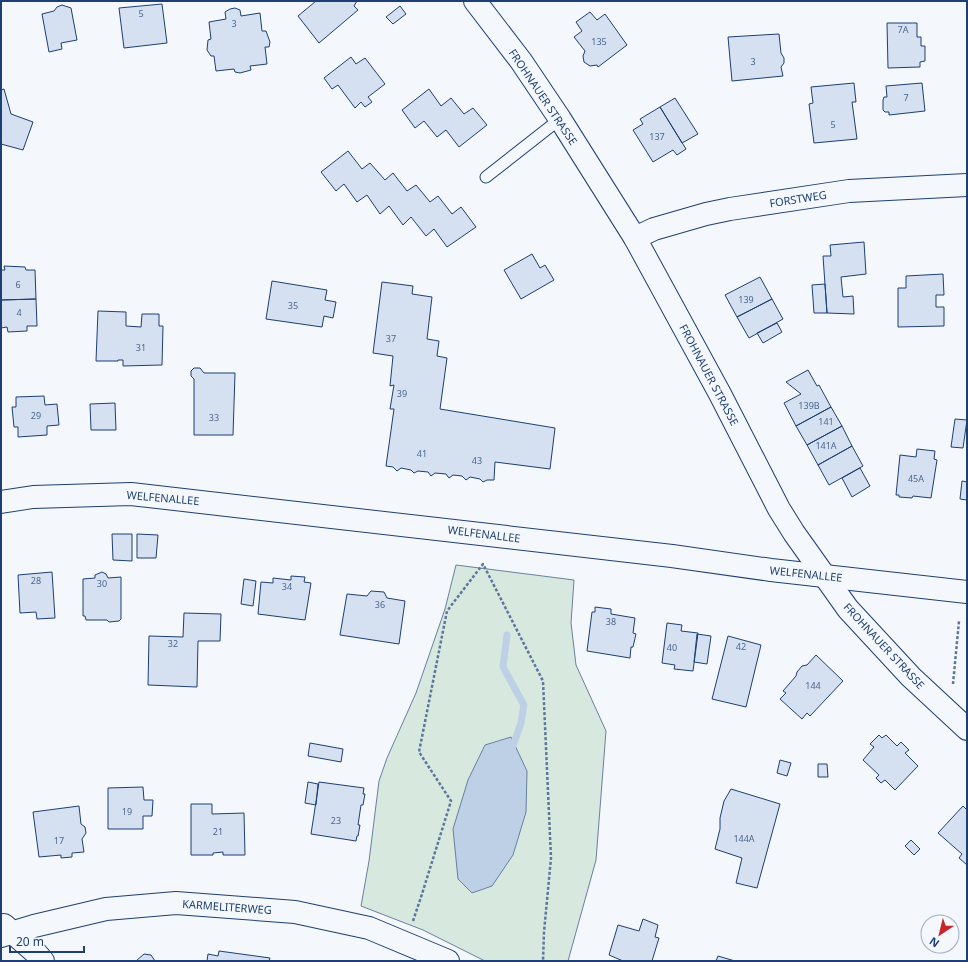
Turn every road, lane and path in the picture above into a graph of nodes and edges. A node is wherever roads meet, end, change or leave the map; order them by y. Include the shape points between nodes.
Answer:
1 (475, 1) edge
2 (560, 119) junction
3 (486, 177) dead end
4 (967, 185) edge
5 (634, 238) junction
6 (1, 502) edge
7 (823, 575) junction
8 (967, 592) edge
9 (959, 621) dead end
10 (952, 689) dead end
11 (967, 729) edge
12 (412, 922) dead end
13 (5, 930) edge
14 (43, 961) edge
15 (448, 961) edge
16 (543, 961) edge

1 - 2 street, FROHNAUER STRASSE via 521,61
2 - 3 lane
2 - 5 street, FROHNAUER STRASSE
4 - 5 street, FORSTWEG via 849,191 706,214 654,229
5 - 7 street, FROHNAUER STRASSE via 720,394 779,509
6 - 7 street, WELFENALLEE via 33,497 132,494
7 - 8 street, WELFENALLEE
7 - 11 street, FROHNAUER STRASSE via 848,609 911,677
9 - 10 path
12 - 16 path via 451,801 419,752 425,721 447,611 483,564 543,681 551,858
13 - 14 street
13 - 15 street, KARMELITERWEG via 106,910 176,904 295,912 361,926

